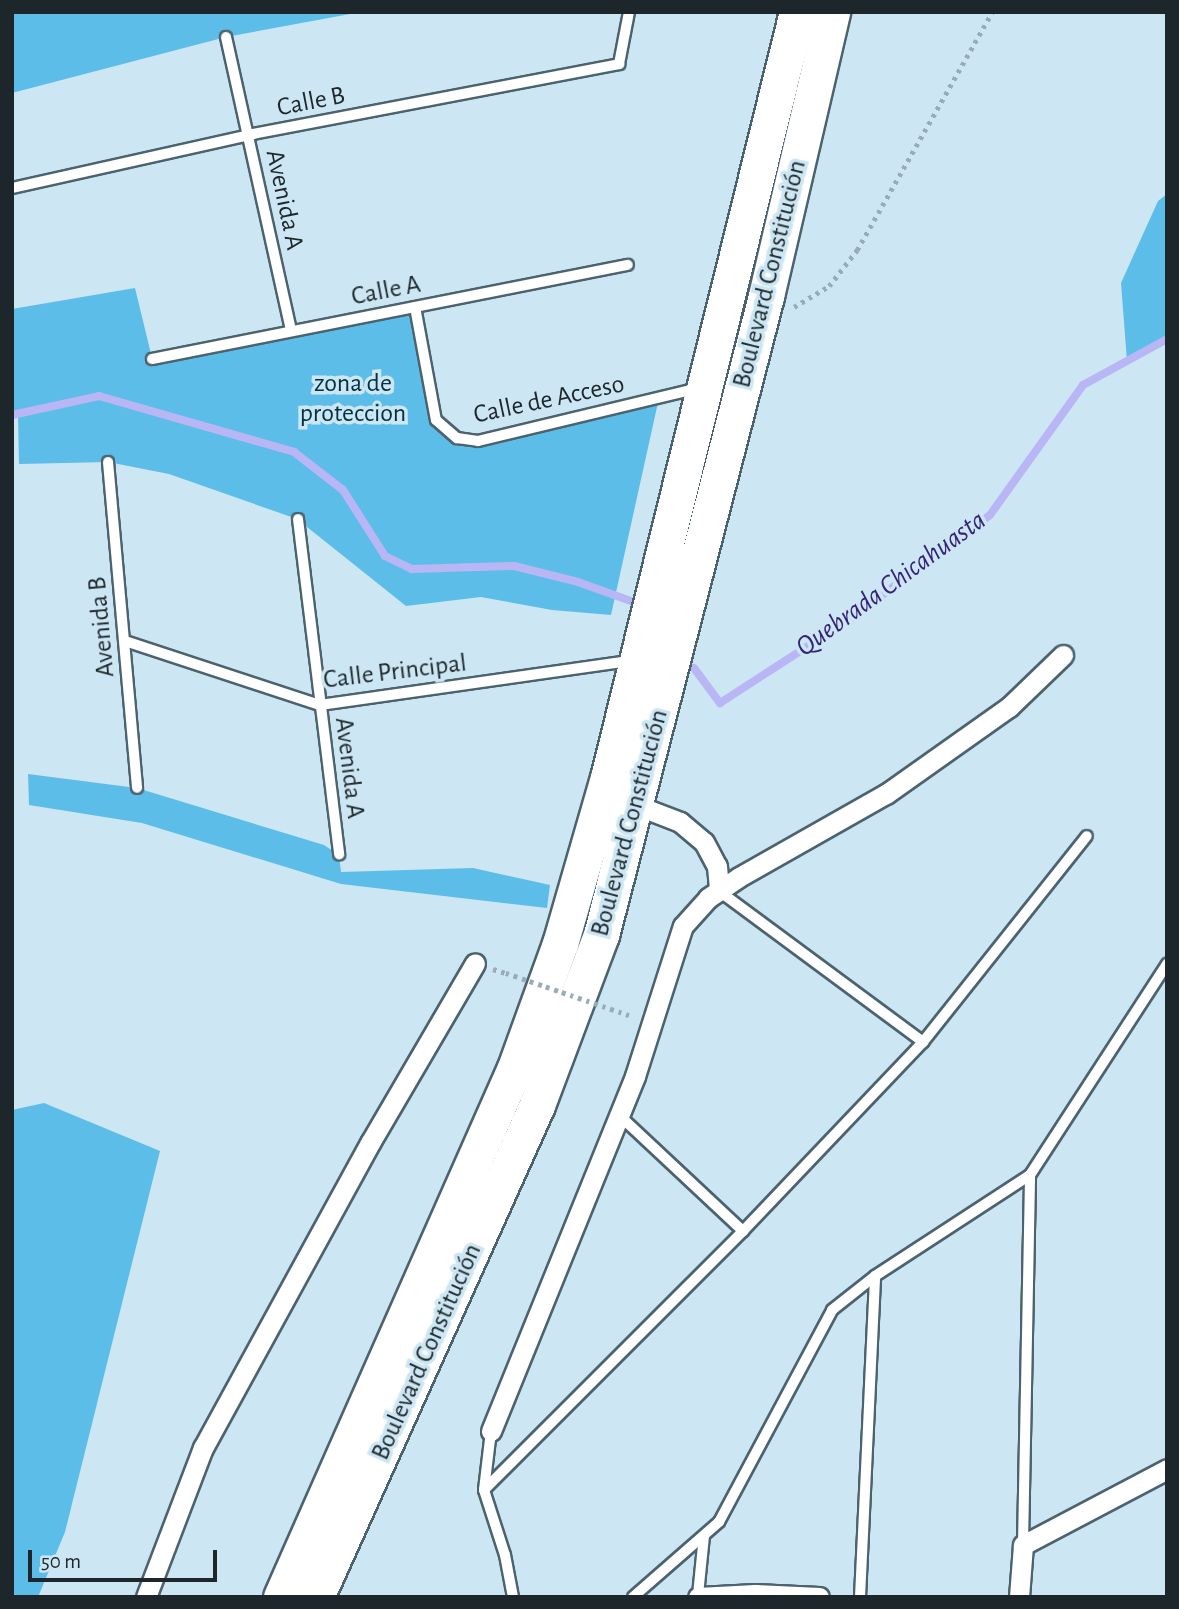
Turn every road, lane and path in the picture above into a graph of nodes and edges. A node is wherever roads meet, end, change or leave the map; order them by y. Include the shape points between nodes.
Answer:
1 (629, 12) edge
2 (797, 12) edge
3 (832, 12) edge
4 (992, 12) edge
5 (226, 37) dead end
6 (248, 135) junction
7 (12, 188) edge
8 (628, 265) dead end
9 (415, 307) junction
10 (758, 327) junction
11 (291, 331) junction
12 (152, 359) dead end
13 (705, 386) junction
14 (108, 462) dead end
15 (298, 519) dead end
16 (125, 641) junction
17 (1063, 655) dead end
18 (637, 660) junction
19 (320, 705) junction
20 (137, 788) dead end
21 (635, 805) junction
22 (1087, 836) dead end
23 (339, 855) dead end
24 (719, 891) junction
25 (475, 963) dead end
26 (1167, 964) edge
27 (506, 973) dead end
28 (629, 1015) dead end
29 (923, 1042) junction
30 (619, 1115) junction
31 (1030, 1175) junction
32 (743, 1231) junction
33 (875, 1276) junction
34 (491, 1431) joint
35 (1167, 1469) edge
36 (484, 1490) junction
37 (704, 1536) junction
38 (1023, 1545) junction
39 (698, 1596) edge
40 (146, 1597) edge
41 (281, 1597) edge
42 (316, 1597) edge
43 (513, 1597) edge
44 (633, 1597) edge
45 (819, 1597) edge
46 (860, 1597) edge
47 (1019, 1597) edge

1 - 6 lane, Calle B via 619,64
2 - 13 highway, Boulevard Constitución
3 - 10 highway, Boulevard Constitución
4 - 10 path via 857,250 829,286
5 - 6 lane, Avenida A
6 - 7 lane, Calle B
6 - 11 lane, Avenida A
8 - 9 lane, Calle A
9 - 11 lane, Calle A
9 - 13 lane, Calle de Acceso via 436,420 457,438 478,441
10 - 21 highway, Boulevard Constitución
11 - 12 lane, Calle A
13 - 18 highway, Boulevard Constitución
14 - 16 lane, Avenida B
15 - 19 lane, Avenida A
16 - 19 lane, Calle Principal
16 - 20 lane, Avenida B
17 - 24 street via 1009,707 886,794
18 - 19 lane, Calle Principal
18 - 41 highway, Boulevard Constitución via 560,944 515,1068
19 - 23 lane, Avenida A
21 - 24 street via 680,822 704,842 716,866
21 - 42 highway, Boulevard Constitución via 601,935 537,1105
22 - 29 lane
24 - 29 lane
24 - 30 street via 683,926
25 - 40 street via 370,1143 203,1448
26 - 31 lane
27 - 28 path, bridge
29 - 32 lane
30 - 32 lane
30 - 34 street
31 - 33 lane
31 - 38 lane
32 - 36 lane
33 - 37 lane via 832,1310 719,1522
33 - 46 lane
34 - 36 lane
35 - 38 street
36 - 43 lane
37 - 39 lane
37 - 44 lane
38 - 47 street
39 - 45 street

